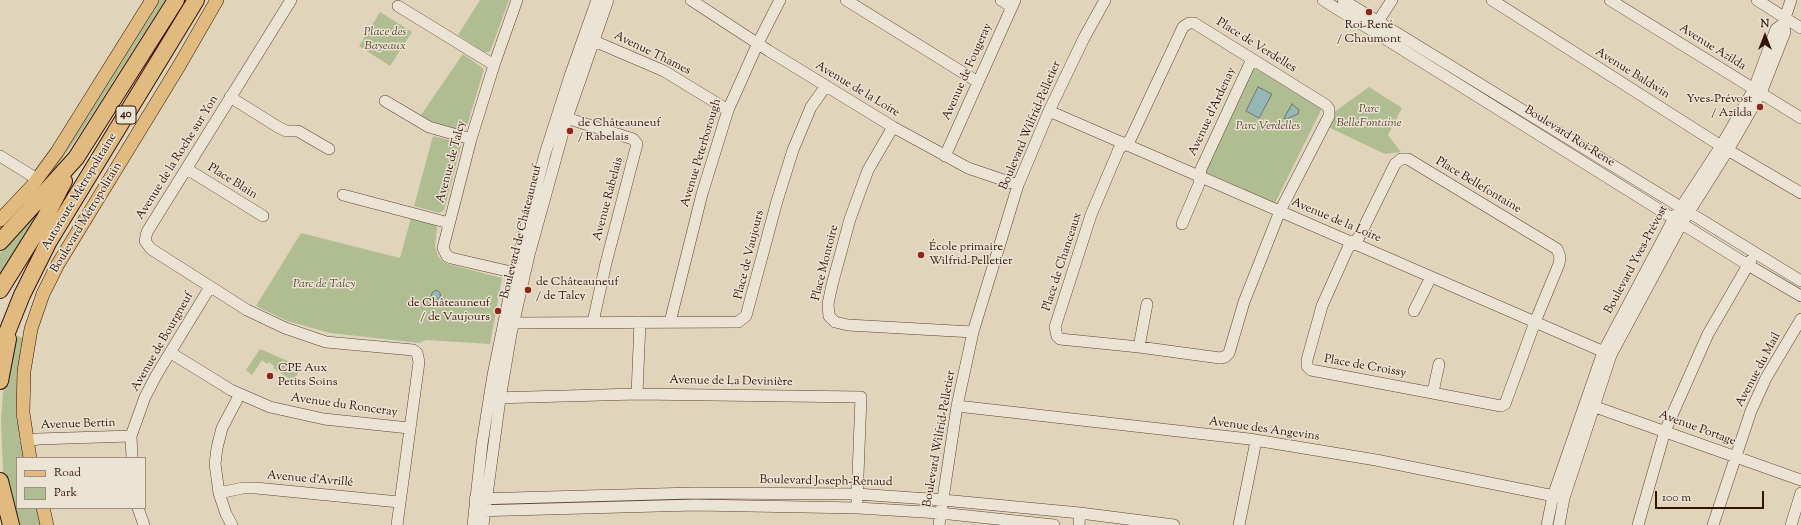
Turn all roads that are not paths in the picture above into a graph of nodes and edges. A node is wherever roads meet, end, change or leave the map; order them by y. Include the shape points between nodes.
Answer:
1 (152, 0) edge
2 (176, 0) edge
3 (196, 0) edge
4 (217, 0) edge
5 (292, 0) edge
6 (517, 0) edge
7 (597, 0) edge
8 (608, 0) edge
9 (691, 0) edge
10 (780, 0) edge
11 (846, 0) edge
12 (1001, 0) edge
13 (1105, 0) edge
14 (1323, 0) edge
15 (1343, 0) edge
16 (1392, 0) edge
17 (1492, 0) edge
18 (1610, 0) edge
19 (1757, 0) edge
20 (1791, 0) edge
21 (1014, 3) edge
22 (398, 6) dead end
23 (1784, 21) junction
24 (1375, 26) junction
25 (1801, 28) edge
26 (588, 38) junction
27 (758, 43) junction
28 (1252, 59) junction
29 (494, 65) junction
30 (978, 82) junction
31 (826, 86) junction
32 (1757, 91) junction
33 (230, 97) junction
34 (386, 101) dead end
35 (728, 110) junction
36 (1050, 111) junction
37 (562, 116) junction
38 (1801, 118) edge
39 (893, 127) junction
40 (471, 139) junction
41 (1125, 144) junction
42 (1724, 148) junction
43 (329, 149) dead end
44 (0, 156) edge
45 (945, 156) junction
46 (76, 158) junction
47 (187, 169) junction
48 (1200, 176) junction
49 (37, 180) junction
50 (1018, 185) junction
51 (1801, 194) edge
52 (343, 195) dead end
53 (1684, 210) junction
54 (1280, 211) junction
55 (263, 216) dead end
56 (0, 220) edge
57 (1678, 220) junction
58 (449, 223) junction
59 (1182, 224) dead end
60 (0, 242) edge
61 (1353, 243) junction
62 (1755, 253) junction
63 (1748, 265) junction
64 (519, 274) junction
65 (1432, 277) junction
66 (1801, 281) edge
67 (210, 287) junction
68 (0, 290) edge
69 (1801, 296) edge
70 (1147, 304) dead end
71 (1414, 311) dead end
72 (1801, 319) edge
73 (593, 322) junction
74 (640, 322) junction
75 (670, 322) junction
76 (1535, 322) junction
77 (508, 323) junction
78 (10, 327) junction
79 (973, 332) junction
80 (1139, 347) junction
81 (0, 350) edge
82 (171, 353) junction
83 (1607, 353) junction
84 (1439, 364) dead end
85 (0, 381) edge
86 (1433, 392) junction
87 (240, 394) junction
88 (637, 394) junction
89 (494, 398) junction
90 (1589, 404) junction
91 (957, 406) junction
92 (409, 428) junction
93 (1665, 431) junction
94 (131, 436) junction
95 (26, 441) junction
96 (1256, 441) junction
97 (1735, 456) junction
98 (30, 457) edge
99 (132, 457) edge
100 (1801, 480) edge
101 (0, 481) edge
102 (219, 493) junction
103 (1801, 493) edge
104 (857, 494) junction
105 (1553, 496) junction
106 (1564, 498) junction
107 (480, 499) junction
108 (943, 500) junction
109 (399, 502) junction
110 (1004, 506) junction
111 (858, 508) junction
112 (138, 509) edge
113 (479, 512) junction
114 (940, 513) junction
115 (1080, 513) junction
116 (1003, 519) junction
117 (1162, 524) edge
118 (11, 525) edge
119 (144, 525) edge
120 (232, 525) edge
121 (397, 525) edge
122 (473, 525) edge
123 (483, 525) edge
124 (939, 525) edge
125 (1054, 525) edge
126 (1079, 525) edge
127 (1174, 525) edge
128 (1239, 525) edge
129 (1547, 525) edge
130 (1559, 525) edge
131 (1638, 525) edge
132 (1713, 525) edge
133 (1791, 525) edge

1 - 49 main road
2 - 46 highway, Autoroute Métropolitaine / 40
3 - 78 highway, Autoroute Métropolitaine / 40 via 52,236
4 - 95 main road, Boulevard Métropolitain via 180,66 48,283 31,329 25,361 22,393
5 - 33 street, Avenue de la Roche sur Yon
6 - 29 street, Avenue de Talcy
7 - 26 street, Boulevard de Châteauneuf
8 - 26 street, Boulevard de Châteauneuf
9 - 27 street, Avenue de la Loire
10 - 27 street, Avenue Peterborough
11 - 30 street
12 - 21 street
13 - 36 street, Boulevard Wilfrid-Pelletier
14 - 24 street, Boulevard Roi-René
15 - 24 street, Boulevard Roi-René
16 - 24 street
17 - 42 street, Avenue Baldwin
18 - 32 street, Avenue Azilda
19 - 23 street
20 - 23 street, Boulevard Yves-Prévost
21 - 30 street, Avenue de Fougeray
22 - 29 street
23 - 25 street
23 - 32 street, Boulevard Yves-Prévost via 1776,29
24 - 53 street, Boulevard Roi-René
24 - 57 street, Boulevard Roi-René
26 - 35 street, Avenue Thames via 664,71
26 - 37 street, Boulevard de Châteauneuf
27 - 31 street, Avenue de la Loire
27 - 35 street, Avenue Peterborough
28 - 41 street, Place de Verdelles via 1194,23 1189,23 1183,28 1130,140
28 - 48 street, Avenue d'Ardenay via 1200,169
28 - 54 street, Place de Verdelles via 1329,109 1329,116
29 - 40 street, Avenue de Talcy
30 - 45 street, Avenue de Fougeray
31 - 39 street, Avenue de la Loire
31 - 75 street, Place de Vaujours via 811,107 793,150 746,316 738,322
32 - 38 street, Avenue Azilda
32 - 42 street, Boulevard Yves-Prévost
33 - 43 street via 278,126 298,131
33 - 47 street, Avenue de la Roche sur Yon
34 - 40 street via 429,127
35 - 75 street, Avenue Peterborough via 702,194
36 - 41 street, Avenue de la Loire
36 - 50 street, Boulevard Wilfrid-Pelletier
37 - 64 street, Boulevard de Châteauneuf via 544,196
37 - 73 street, Avenue Rabelais via 633,139 638,144
39 - 45 street, Avenue de la Loire
39 - 79 street, Place Montoire via 868,170 850,219 832,285 828,304 829,316 835,322 848,325
40 - 58 street, Avenue de Talcy
41 - 48 street, Avenue de la Loire
41 - 80 street, Place de Chanceaux via 1119,149 1091,215 1055,327 1060,339
42 - 51 street, Avenue Baldwin
42 - 53 street, Boulevard Yves-Prévost
44 - 49 street
45 - 50 street, Avenue de la Loire via 968,168
46 - 60 highway, Autoroute Métropolitaine / 40
46 - 68 highway via 45,218
47 - 55 street, Place Blain
47 - 67 street, Avenue de la Roche sur Yon via 147,232 145,241 151,249
48 - 54 street, Avenue de la Loire
48 - 59 street, Avenue d'Ardenay
49 - 56 main road
50 - 79 street, Boulevard Wilfrid-Pelletier
52 - 58 street
53 - 57 street, Boulevard Yves-Prévost
53 - 62 street, Boulevard Roi-René
54 - 61 street, Avenue de la Loire
54 - 80 street, Place de Chanceaux via 1244,302 1229,354 1220,358
57 - 63 street, Boulevard Roi-René
57 - 83 street, Boulevard Yves-Prévost
58 - 64 street, Avenue de Talcy via 443,248 447,256
61 - 65 street, Avenue de la Loire
61 - 76 street, Place Bellefontaine via 1359,237 1395,164 1401,159 1408,159 1557,249 1559,264
61 - 86 street, Place de Croissy via 1348,248 1322,306 1307,366 1311,370
62 - 63 street
62 - 66 street, Boulevard Roi-René
63 - 69 street, Boulevard Roi-René
63 - 93 street via 1708,334
64 - 77 street, Boulevard de Châteauneuf
65 - 71 street
65 - 76 street, Avenue de la Loire
67 - 82 street, Avenue de Bourgneuf
67 - 92 street, Avenue de la Roche sur Yon via 255,314 305,336 326,342 414,351 419,357
70 - 80 street
72 - 97 street, Avenue du Mail via 1766,378
73 - 74 street, Place de Vaujours
73 - 77 street, Place de Vaujours
74 - 75 street, Place de Vaujours
74 - 88 street
76 - 83 street, Avenue de la Loire
76 - 86 street, Place de Croissy via 1505,404 1501,406
77 - 89 street, Boulevard de Châteauneuf
78 - 81 highway, Autoroute Métropolitaine / 40
78 - 85 highway
79 - 91 street, Boulevard Wilfrid-Pelletier
82 - 87 street, Avenue du Ronceray
82 - 94 street, Avenue de Bourgneuf via 145,397
83 - 90 street, Boulevard Yves-Prévost
84 - 86 street
87 - 92 street, Avenue du Ronceray via 270,407 299,414
87 - 102 street via 224,422 218,441 215,464
88 - 89 street, Avenue de La Devinière
88 - 104 street, Avenue de La Devinière via 861,397
89 - 107 street, Boulevard de Châteauneuf
90 - 93 street, Avenue Portage
90 - 105 street, Boulevard Yves-Prévost
90 - 106 street, Boulevard Yves-Prévost
91 - 96 street, Avenue des Angevins
91 - 108 street, Boulevard Wilfrid-Pelletier
92 - 109 street
93 - 97 street, Avenue Portage
93 - 131 street
94 - 95 street, Avenue Bertin
94 - 99 street, Avenue de Bourgneuf
95 - 98 main road, Boulevard Métropolitain
96 - 105 street, Avenue des Angevins via 1376,460
96 - 128 street
97 - 100 street, Avenue Portage
97 - 132 street, Avenue du Mail
101 - 118 highway
102 - 109 street, Avenue d'Avrillé via 256,488
102 - 120 street
103 - 133 street
104 - 107 street, Boulevard Joseph-Renaud via 694,493
104 - 108 street, Boulevard Joseph-Renaud
104 - 111 street, Avenue de La Devinière
105 - 106 street, Avenue des Angevins
105 - 129 street, Boulevard Yves-Prévost
106 - 130 street, Boulevard Yves-Prévost
107 - 113 street, Boulevard de Châteauneuf
108 - 110 street, Boulevard Joseph-Renaud
108 - 114 street, Boulevard Wilfrid-Pelletier
109 - 121 street
110 - 115 street, Boulevard Joseph-Renaud
110 - 116 street
111 - 113 street via 695,505
111 - 114 street
112 - 119 street
113 - 122 street, Boulevard de Châteauneuf
113 - 123 street, Boulevard de Châteauneuf
114 - 116 street
114 - 124 street, Boulevard Wilfrid-Pelletier
115 - 117 street, Boulevard Joseph-Renaud
115 - 126 street
116 - 125 street
117 - 127 street, Boulevard Joseph-Renaud

